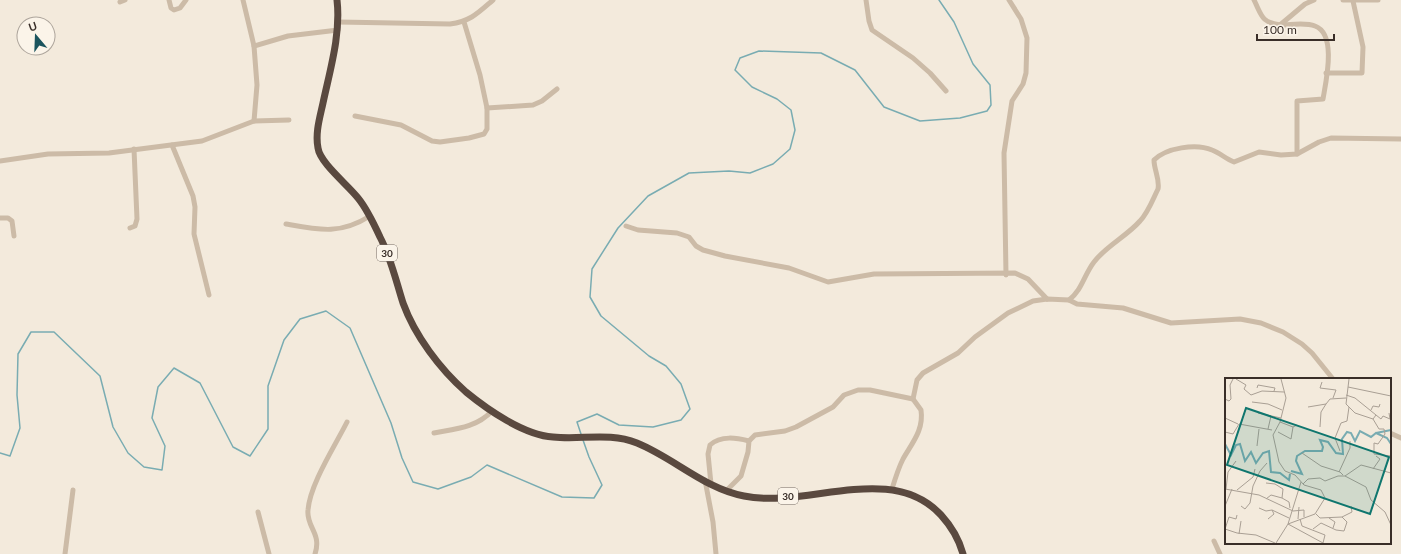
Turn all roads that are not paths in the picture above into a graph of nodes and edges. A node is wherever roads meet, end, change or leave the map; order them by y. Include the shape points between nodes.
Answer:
1 (169, 0) edge
2 (186, 0) edge
3 (243, 0) edge
4 (337, 0) edge
5 (494, 0) edge
6 (866, 0) edge
7 (1009, 0) edge
8 (1254, 0) edge
9 (1314, 0) edge
10 (1343, 0) edge
11 (1378, 0) edge
12 (1353, 1) edge
13 (338, 22) junction
14 (464, 22) junction
15 (1280, 25) junction
16 (338, 30) junction
17 (254, 46) junction
18 (1326, 73) junction
19 (557, 89) dead end
20 (946, 91) dead end
21 (487, 108) junction
22 (355, 116) dead end
23 (289, 120) dead end
24 (254, 121) junction
25 (1401, 139) edge
26 (172, 145) junction
27 (134, 149) junction
28 (1297, 154) junction
29 (0, 160) edge
30 (370, 216) junction
31 (0, 218) edge
32 (286, 224) dead end
33 (626, 226) dead end
34 (130, 228) dead end
35 (14, 236) dead end
36 (1006, 275) junction
37 (209, 295) dead end
38 (1047, 299) junction
39 (1069, 300) junction
40 (1332, 378) edge
41 (913, 399) junction
42 (492, 411) junction
43 (347, 422) dead end
44 (434, 433) dead end
45 (1391, 433) edge
46 (1401, 438) edge
47 (749, 441) junction
48 (708, 482) junction
49 (892, 489) junction
50 (73, 490) dead end
51 (726, 491) junction
52 (258, 512) dead end
53 (1214, 541) dead end
54 (66, 554) edge
55 (269, 554) edge
56 (315, 554) edge
57 (716, 554) edge
58 (963, 554) edge
59 (1220, 554) edge

1 - 2 street via 174,10 180,8
3 - 17 street
4 - 13 highway, 30
5 - 14 street via 476,16
6 - 20 street via 872,30 930,72
7 - 36 street via 1021,18 1027,38 1026,73 1023,84 1012,101 1004,153
8 - 15 street via 1264,20
9 - 15 street via 1305,4
10 - 12 street
11 - 12 street
12 - 18 street via 1363,47 1362,73
13 - 14 street via 434,25
13 - 16 highway, 30
14 - 21 street
15 - 18 street via 1310,24 1322,30 1328,43
16 - 17 street via 288,36
16 - 30 highway, 30 via 318,129 318,148 330,167 359,198
17 - 24 street via 257,85
18 - 28 street via 1323,98 1297,101
19 - 21 street via 533,105
21 - 22 street via 487,129 484,134 440,142 432,141 401,125
23 - 24 street
24 - 26 street via 212,139
25 - 28 street via 1331,138
26 - 27 street
26 - 37 street via 194,196 194,234
27 - 29 street via 109,153 48,154
27 - 34 street via 137,219 135,226
28 - 39 street via 1281,156 1259,152 1234,162 1210,149 1183,148 1158,157 1154,160 1158,189 1144,217 1101,254 1093,263 1076,295
30 - 32 street via 354,226 327,230
30 - 42 highway, 30 via 384,243 412,324 450,376 466,392
31 - 35 street via 12,221
33 - 36 street via 638,230 677,233 703,250 789,268 828,282 874,274
36 - 38 street via 1024,275
38 - 39 street
38 - 41 street via 1033,301 1008,313 958,353 923,373 917,380
39 - 40 street via 1089,306 1123,308 1171,323 1240,319 1261,323 1283,332 1302,344
41 - 47 street via 866,390 855,391 844,395 833,407 796,427 785,431 758,433
41 - 49 street via 922,410 920,427 915,442 900,466
42 - 44 street via 472,425
42 - 48 highway, 30 via 542,436 617,437 636,443
43 - 56 street via 311,492 307,512 317,538
45 - 46 street
47 - 48 street via 730,438 710,445
47 - 51 street via 741,476
48 - 51 highway, 30
48 - 57 street
49 - 51 highway, 30 via 760,498
49 - 58 highway, 30 via 910,494 934,508 952,530
50 - 54 street
52 - 55 street
53 - 59 street

